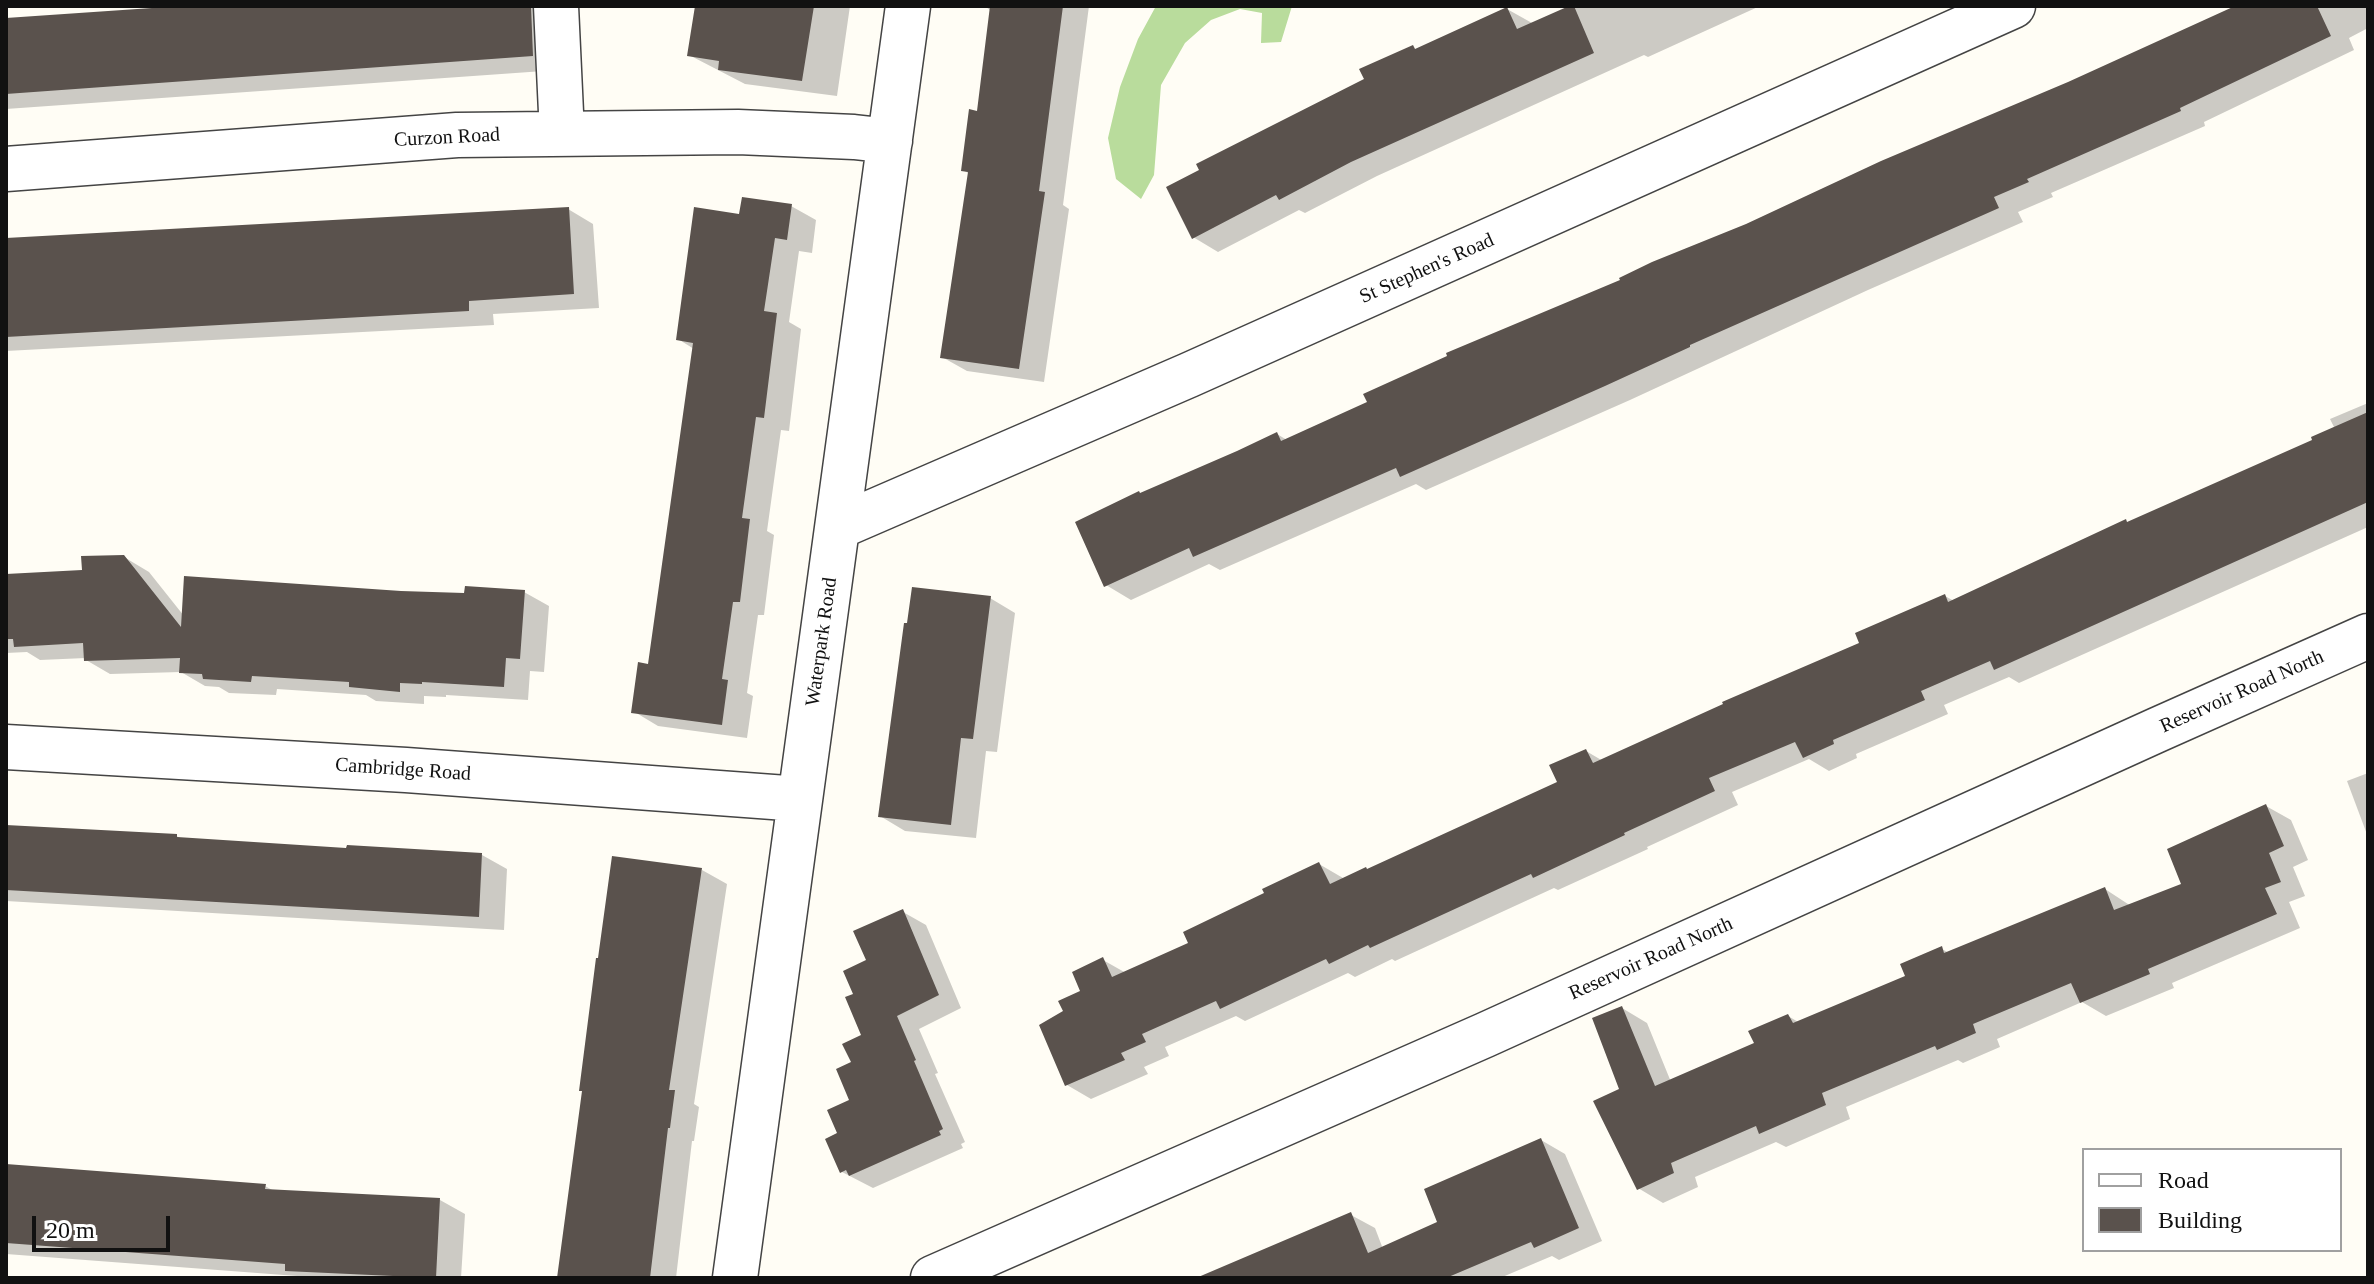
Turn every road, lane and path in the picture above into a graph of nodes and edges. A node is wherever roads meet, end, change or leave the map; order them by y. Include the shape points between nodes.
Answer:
1 (556, 6) edge
2 (908, 6) edge
3 (2013, 6) edge
4 (562, 134) junction
5 (890, 141) junction
6 (6, 169) edge
7 (838, 527) junction
8 (2368, 636) edge
9 (6, 747) edge
10 (800, 799) junction
11 (735, 1278) edge
12 (933, 1278) edge

1 - 4 street
2 - 5 street, Waterpark Road
3 - 7 street, St Stephen's Road
4 - 5 street, Curzon Road via 738,132
4 - 6 street, Curzon Road via 457,135
5 - 7 street, Waterpark Road
7 - 10 street, Waterpark Road
8 - 12 street, Reservoir Road North
9 - 10 street, Cambridge Road
10 - 11 street, Waterpark Road

